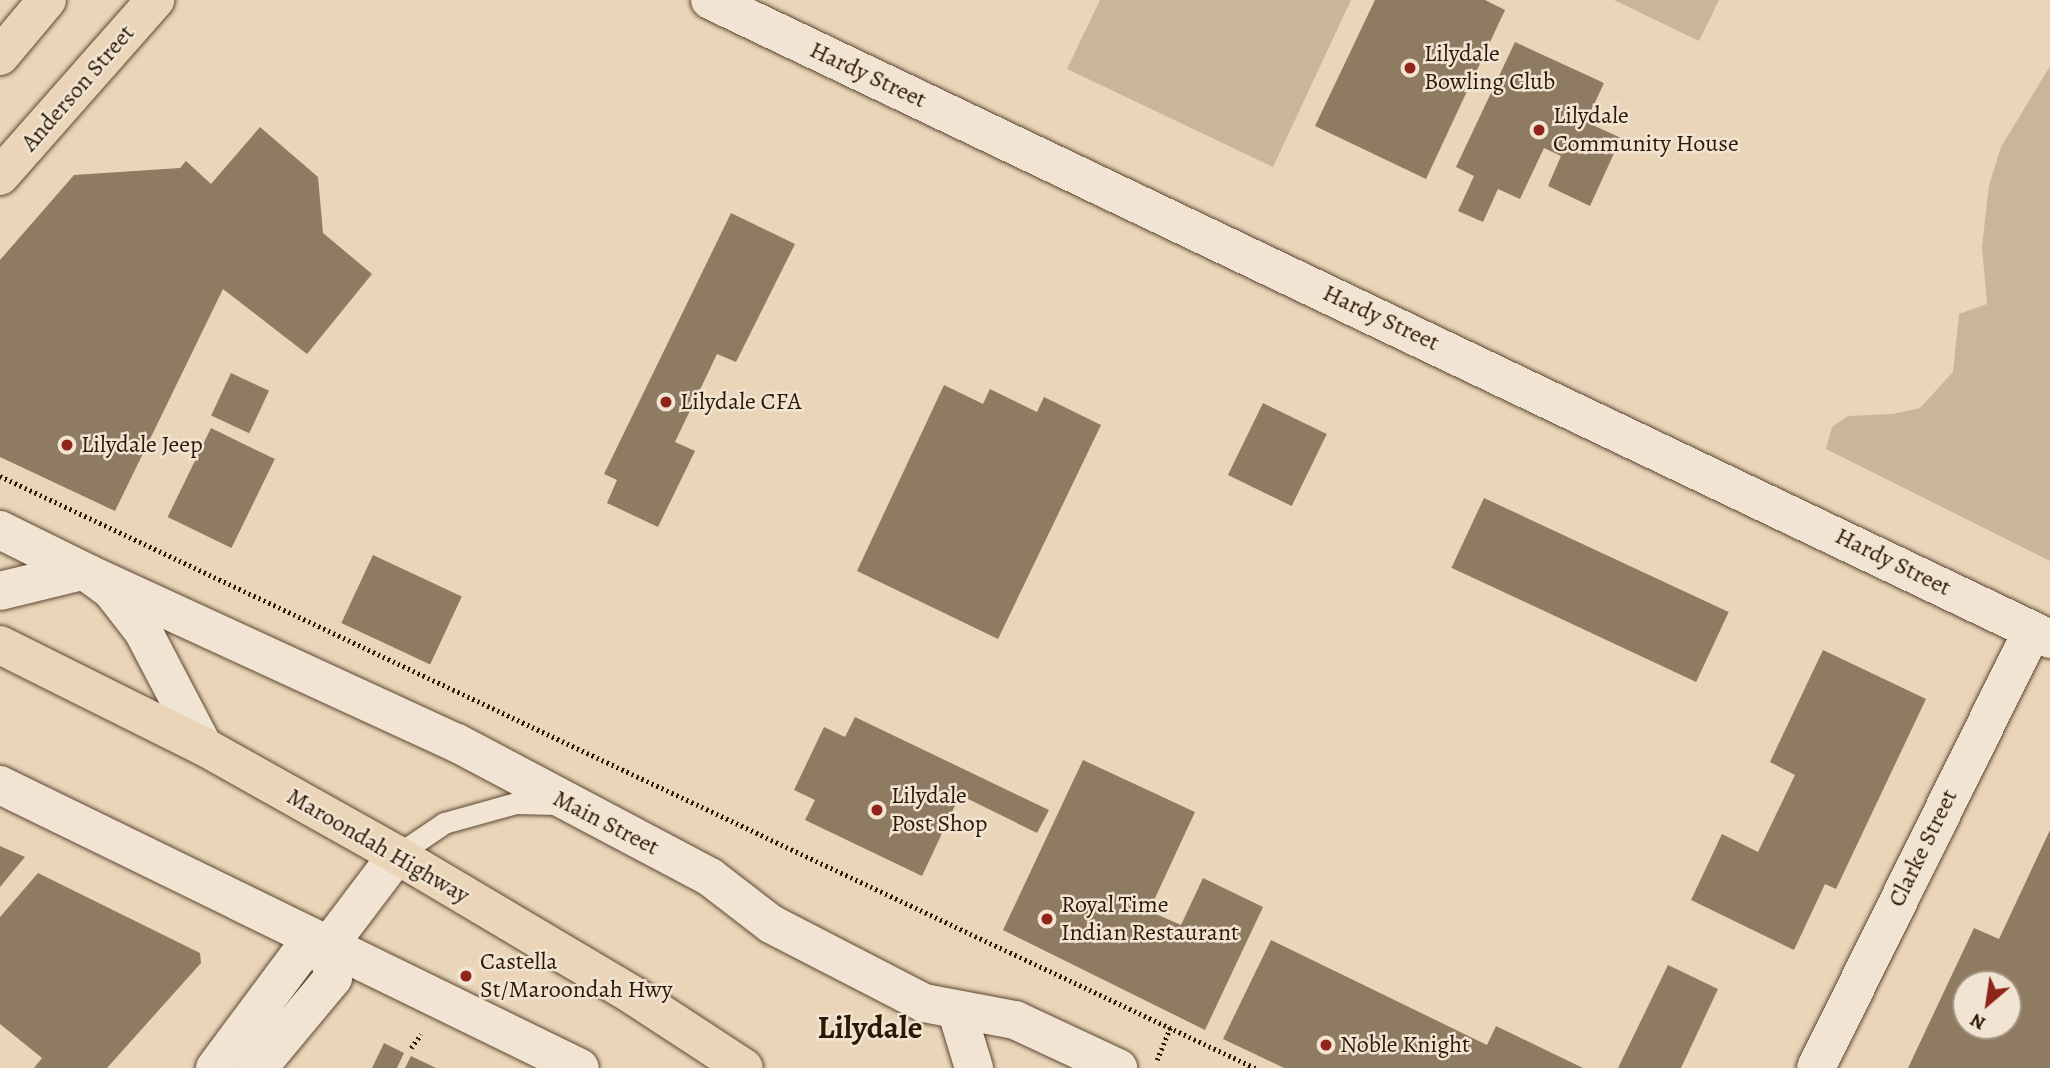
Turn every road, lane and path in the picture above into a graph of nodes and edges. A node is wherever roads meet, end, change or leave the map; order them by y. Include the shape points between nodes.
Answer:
1 (47, 0) edge
2 (155, 0) edge
3 (710, 0) edge
4 (0, 56) edge
5 (0, 176) edge
6 (0, 476) edge
7 (0, 530) edge
8 (85, 573) junction
9 (0, 591) edge
10 (2041, 634) edge
11 (0, 645) edge
12 (203, 746) junction
13 (0, 785) edge
14 (580, 811) junction
15 (397, 855) junction
16 (329, 945) junction
17 (957, 1012) junction
18 (1170, 1028) junction
19 (215, 1068) edge
20 (258, 1068) edge
21 (580, 1068) edge
22 (744, 1068) edge
23 (974, 1068) edge
24 (1118, 1068) edge
25 (1157, 1068) edge
26 (1255, 1068) edge
27 (1816, 1068) edge

1 - 4 main road
2 - 5 main road, Anderson Street
3 - 10 street, Hardy Street
6 - 18 path
7 - 8 street
8 - 9 street
8 - 12 street via 112,591 143,631
8 - 14 street, Main Street via 457,743
10 - 27 street, Clarke Street
11 - 12 main road, Maroondah Highway
12 - 15 main road, Maroondah Highway
13 - 16 street
14 - 15 lane via 551,803 516,803 444,822
14 - 17 street, Main Street via 710,877 793,936 924,1003
15 - 16 street
15 - 22 main road, Maroondah Highway via 634,996
16 - 19 street via 300,954
16 - 20 street via 333,978 317,1003
16 - 21 street
17 - 23 street
17 - 24 street, Main Street via 1015,1020
18 - 25 path
18 - 26 path

